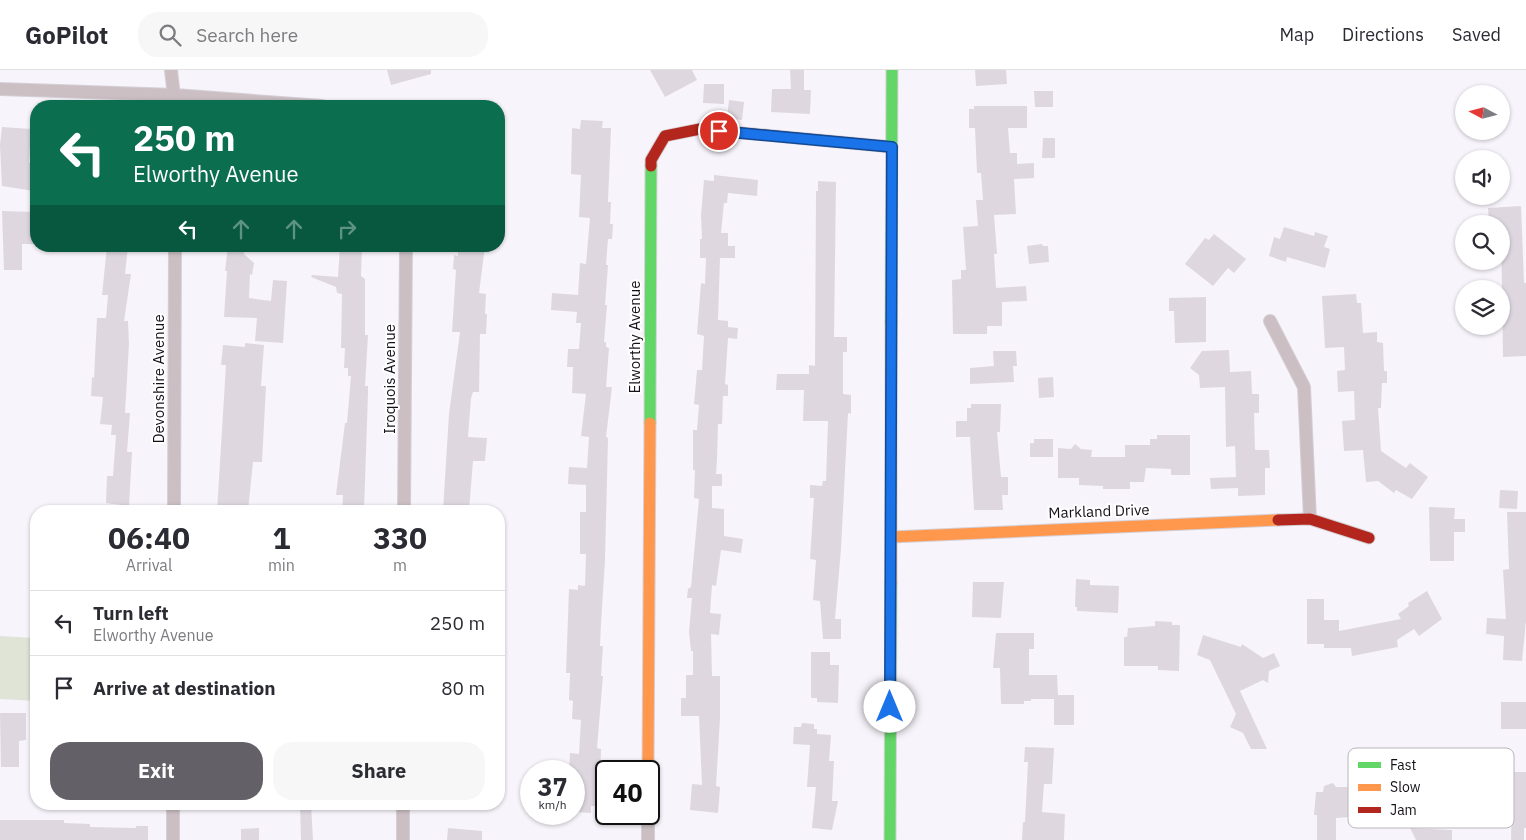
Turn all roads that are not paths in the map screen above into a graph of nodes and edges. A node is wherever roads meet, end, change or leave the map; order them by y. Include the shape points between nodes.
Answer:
1 (171, 70) edge
2 (892, 70) edge
3 (0, 89) edge
4 (160, 100) edge
5 (175, 100) edge
6 (892, 147) junction
7 (175, 252) edge
8 (406, 252) edge
9 (1270, 321) dead end
10 (174, 505) edge
11 (404, 505) edge
12 (1310, 518) junction
13 (891, 537) junction
14 (1369, 538) dead end
15 (648, 760) edge
16 (173, 810) edge
17 (403, 810) edge
18 (648, 825) edge
19 (173, 840) edge
20 (403, 840) edge
21 (648, 840) edge
22 (890, 840) edge

1 - 5 street
2 - 6 street
3 - 4 street
6 - 13 street
6 - 15 street, Elworthy Avenue via 700,129 665,136 651,160
7 - 10 street, Devonshire Avenue
8 - 11 street, Iroquois Avenue
9 - 12 street via 1304,387
12 - 13 street, Markland Drive
12 - 14 street, Markland Drive
13 - 22 street
16 - 19 street
17 - 20 street
18 - 21 street

